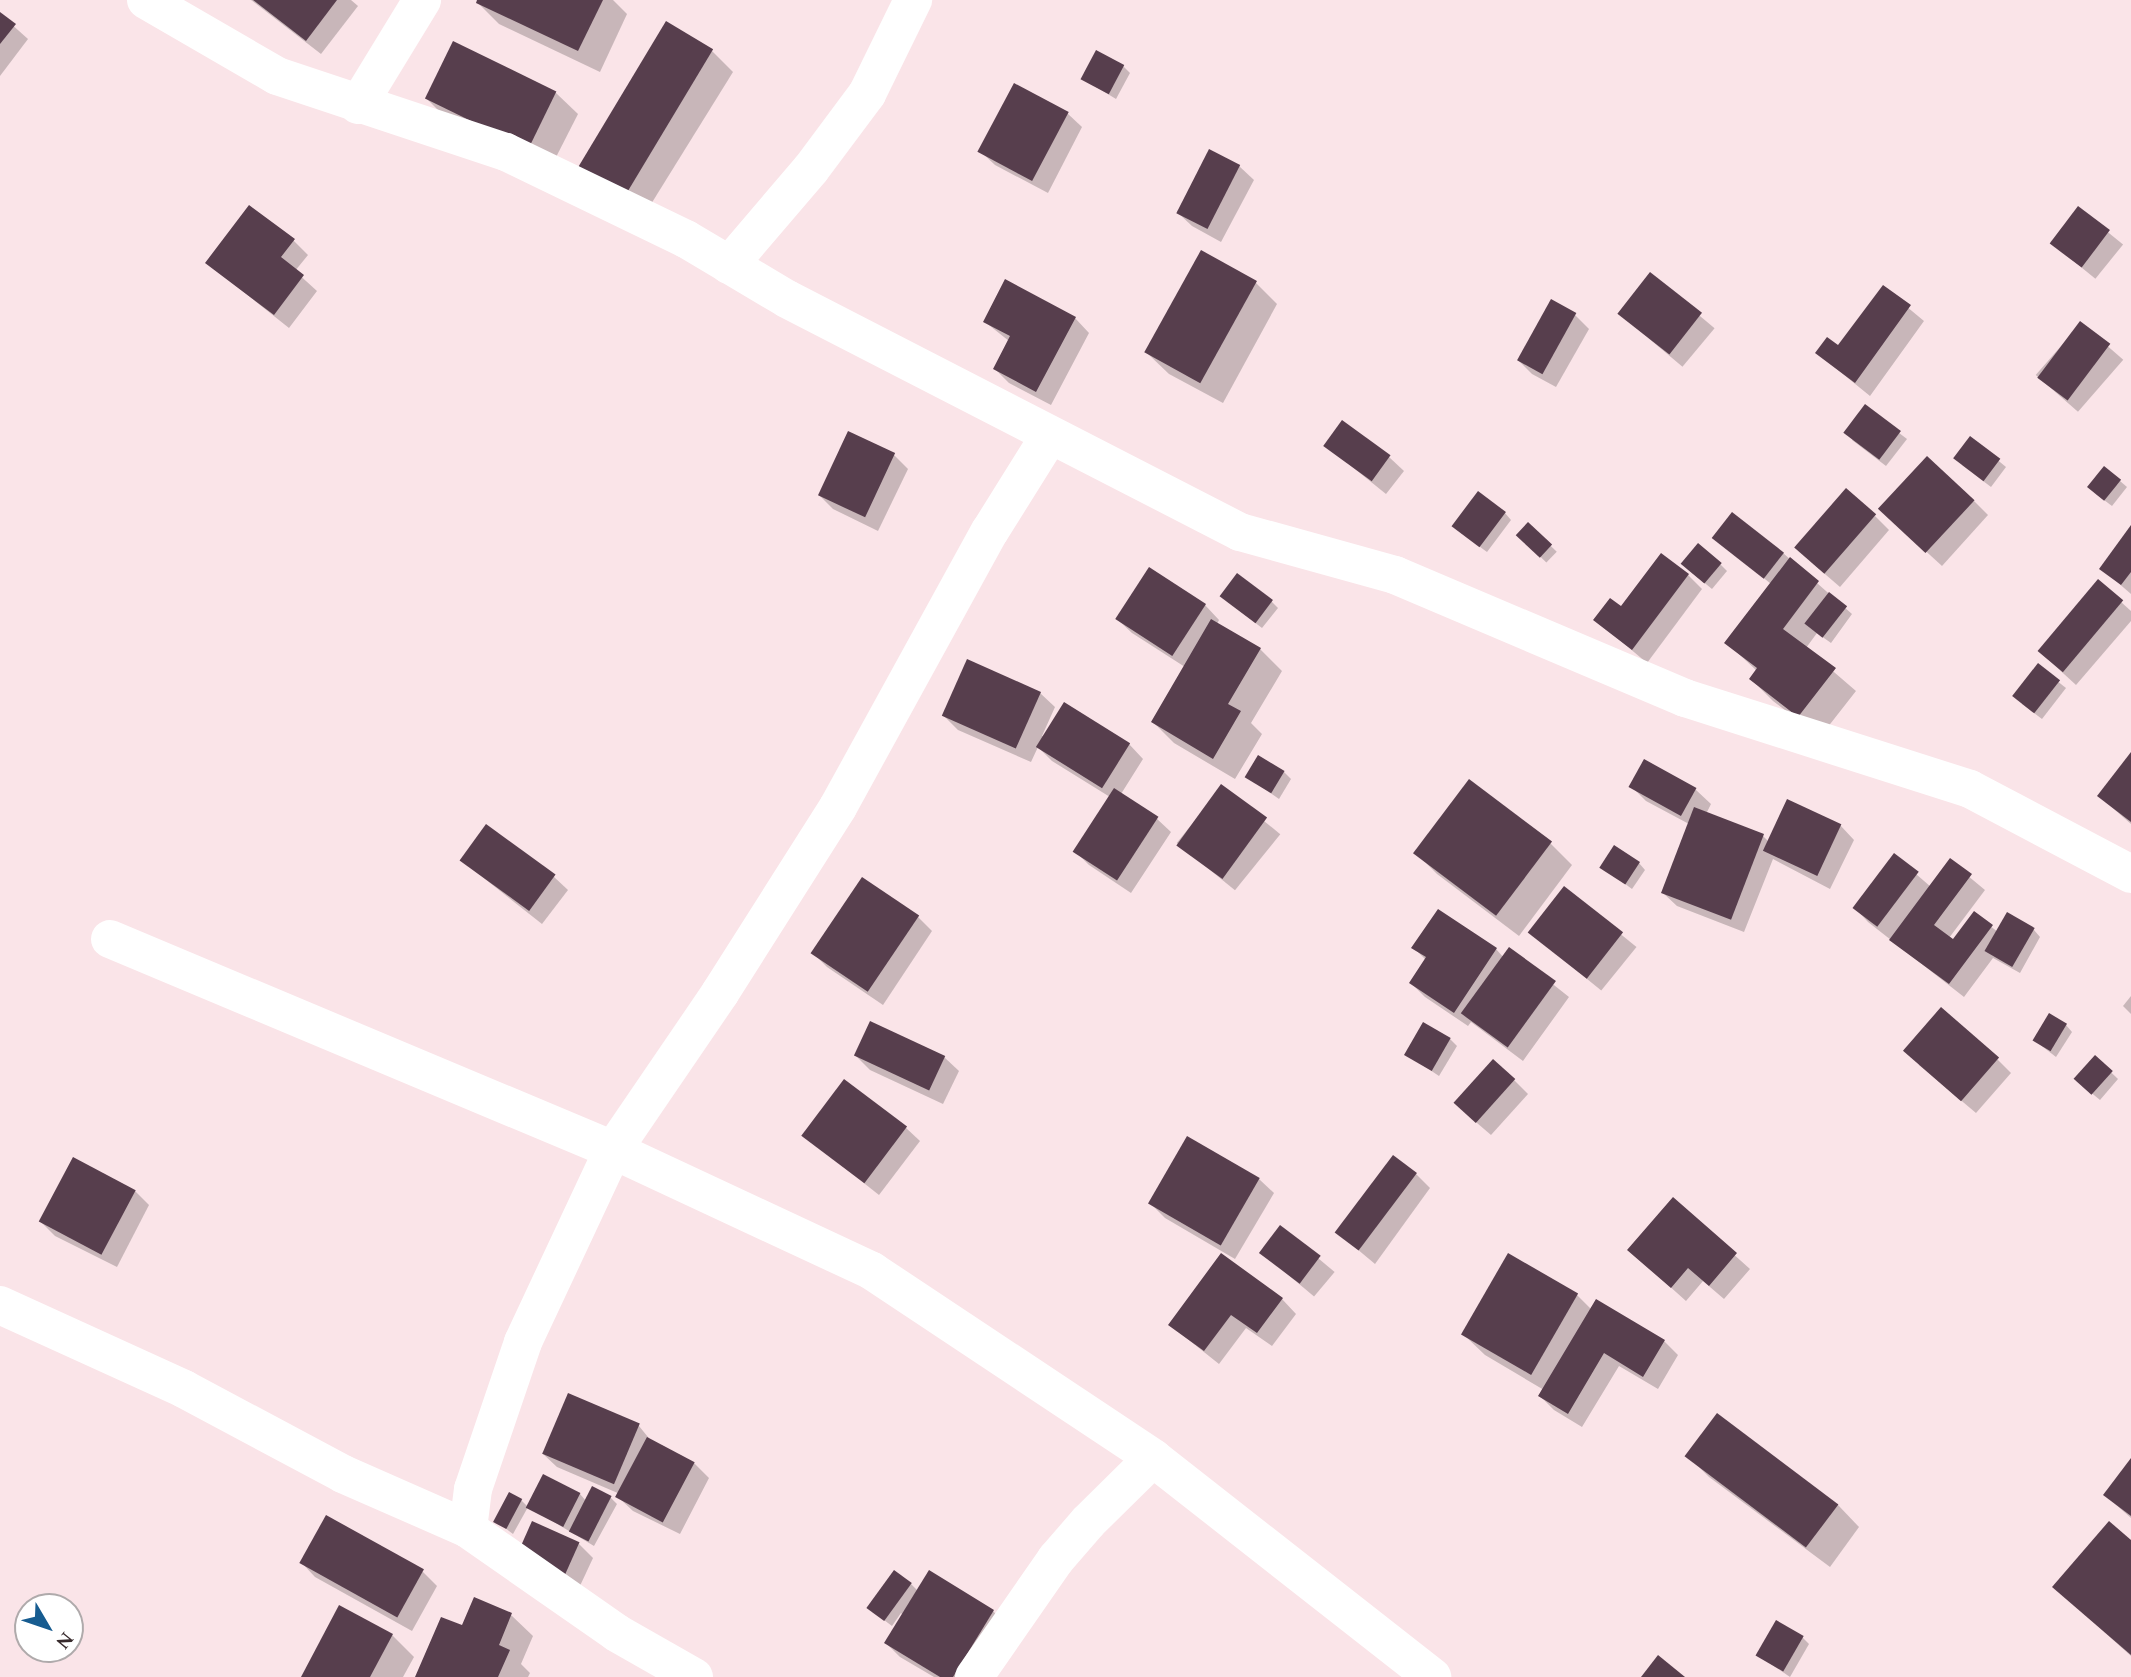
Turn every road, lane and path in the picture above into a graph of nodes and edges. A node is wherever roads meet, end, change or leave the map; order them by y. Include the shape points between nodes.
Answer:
1 (146, 0) edge
2 (422, 0) edge
3 (913, 0) edge
4 (358, 105) junction
5 (729, 265) junction
6 (1050, 435) junction
7 (2131, 874) edge
8 (110, 939) dead end
9 (613, 1150) junction
10 (0, 1305) edge
11 (1153, 1458) junction
12 (468, 1529) junction
13 (694, 1677) edge
14 (974, 1677) edge
15 (1432, 1677) edge

1 - 4 street via 277,76
2 - 4 street
3 - 5 street via 866,94 811,169
4 - 5 street via 506,152 686,239
5 - 6 street
6 - 7 street via 1240,532 1395,575 1685,698 1970,789
6 - 9 street via 990,531 838,807
8 - 9 street
9 - 11 street via 872,1271
9 - 12 street via 523,1342 473,1489
10 - 12 street via 184,1389 343,1474
11 - 14 street via 1056,1559
11 - 15 street
12 - 13 street via 617,1633

